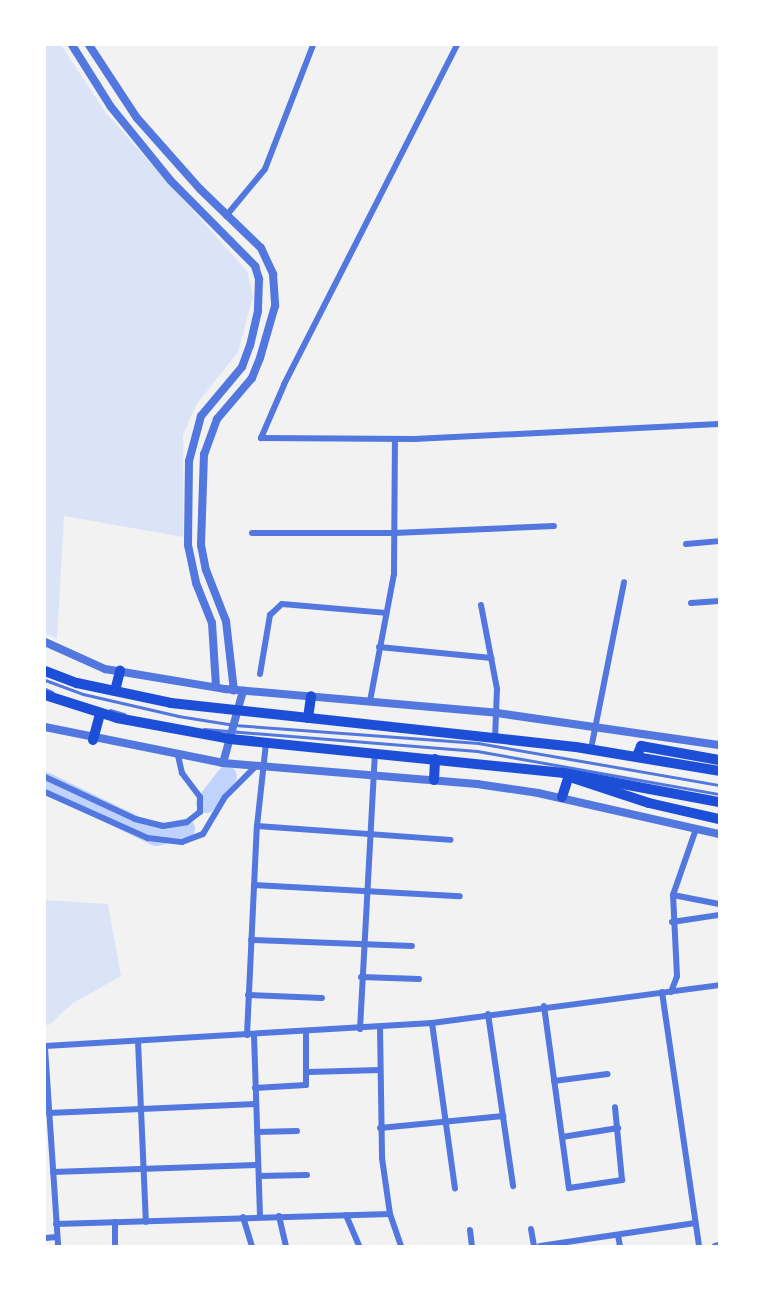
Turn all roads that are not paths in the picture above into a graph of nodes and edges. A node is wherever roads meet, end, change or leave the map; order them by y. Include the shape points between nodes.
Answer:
1 (72, 45) edge
2 (89, 45) edge
3 (313, 45) edge
4 (457, 45) edge
5 (226, 216) junction
6 (719, 424) edge
7 (395, 439) junction
8 (554, 526) dead end
9 (252, 533) dead end
10 (394, 533) junction
11 (719, 541) edge
12 (686, 544) dead end
13 (624, 582) dead end
14 (719, 601) edge
15 (691, 603) dead end
16 (481, 605) dead end
17 (386, 614) junction
18 (45, 642) edge
19 (380, 647) junction
20 (491, 658) junction
21 (45, 671) edge
22 (120, 671) junction
23 (260, 674) dead end
24 (45, 680) edge
25 (216, 687) junction
26 (45, 689) edge
27 (115, 691) junction
28 (239, 691) junction
29 (45, 695) edge
30 (311, 696) junction
31 (369, 701) junction
32 (238, 711) junction
33 (100, 713) junction
34 (497, 713) junction
35 (309, 718) junction
36 (45, 727) edge
37 (595, 727) junction
38 (232, 732) junction
39 (495, 738) junction
40 (93, 740) junction
41 (266, 743) junction
42 (719, 745) edge
43 (591, 749) junction
44 (375, 752) junction
45 (178, 756) junction
46 (637, 756) junction
47 (435, 759) junction
48 (719, 759) edge
49 (223, 763) junction
50 (260, 767) junction
51 (719, 771) edge
52 (566, 774) junction
53 (374, 776) junction
54 (45, 777) edge
55 (434, 780) junction
56 (719, 785) edge
57 (45, 792) edge
58 (719, 794) edge
59 (562, 797) junction
60 (719, 802) edge
61 (719, 819) edge
62 (257, 826) junction
63 (696, 830) junction
64 (719, 834) edge
65 (369, 837) junction
66 (450, 840) dead end
67 (254, 885) junction
68 (366, 891) junction
69 (673, 895) junction
70 (460, 896) dead end
71 (719, 904) edge
72 (719, 915) edge
73 (672, 922) junction
74 (251, 940) junction
75 (362, 944) junction
76 (412, 946) dead end
77 (361, 977) junction
78 (419, 979) dead end
79 (719, 985) edge
80 (662, 992) junction
81 (671, 992) junction
82 (248, 995) junction
83 (322, 998) dead end
84 (544, 1006) junction
85 (488, 1014) junction
86 (432, 1023) junction
87 (380, 1027) junction
88 (360, 1029) junction
89 (306, 1032) junction
90 (251, 1035) junction
91 (138, 1041) junction
92 (45, 1047) edge
93 (380, 1070) junction
94 (308, 1072) junction
95 (608, 1074) dead end
96 (554, 1081) junction
97 (255, 1088) junction
98 (256, 1104) junction
99 (615, 1107) dead end
100 (141, 1108) junction
101 (49, 1113) junction
102 (503, 1116) junction
103 (446, 1122) junction
104 (380, 1128) junction
105 (618, 1128) junction
106 (297, 1131) dead end
107 (257, 1132) junction
108 (562, 1137) junction
109 (48, 1154) edge
110 (258, 1165) junction
111 (144, 1169) junction
112 (53, 1172) junction
113 (307, 1175) dead end
114 (259, 1176) junction
115 (513, 1186) dead end
116 (455, 1188) dead end
117 (390, 1214) junction
118 (346, 1215) junction
119 (260, 1216) junction
120 (279, 1216) junction
121 (243, 1217) junction
122 (146, 1221) junction
123 (115, 1222) junction
124 (695, 1223) junction
125 (56, 1224) junction
126 (531, 1228) dead end
127 (470, 1230) dead end
128 (618, 1235) junction
129 (57, 1237) junction
130 (45, 1238) edge
131 (358, 1245) edge
132 (58, 1246) edge
133 (115, 1246) edge
134 (252, 1246) edge
135 (286, 1246) edge
136 (350, 1246) edge
137 (401, 1246) edge
138 (472, 1246) edge
139 (534, 1246) edge
140 (540, 1246) edge
141 (620, 1246) edge
142 (699, 1246) edge

1 - 25 street via 111,107 171,180 255,266 259,279 258,311 242,367 201,416 189,460 188,545 196,583 212,623
2 - 5 street via 137,118
3 - 5 street via 265,169
4 - 7 street via 284,385 261,438
5 - 28 street via 261,248 269,261 275,306 252,378 217,419 204,454 201,545 206,570 226,621
6 - 7 street
7 - 10 street
8 - 10 street
9 - 10 street
10 - 17 street via 393,574
11 - 12 street
13 - 37 street
14 - 15 street
16 - 20 street
17 - 19 street
17 - 23 street via 282,604 270,615
18 - 22 street via 105,669
19 - 20 street
19 - 31 street
20 - 34 street
21 - 27 highway
22 - 25 street
22 - 27 highway
24 - 38 lane
25 - 28 street
26 - 38 lane via 123,714
27 - 32 highway
28 - 30 street
28 - 32 street
29 - 33 highway
30 - 31 street
30 - 35 highway
31 - 34 street
32 - 35 highway
32 - 38 street
33 - 38 highway
33 - 40 highway
34 - 37 street
34 - 39 street
35 - 39 highway
36 - 40 street
37 - 42 street
37 - 43 street
38 - 41 highway
38 - 49 street
38 - 56 lane via 478,743
38 - 58 lane via 477,751
39 - 43 highway
40 - 45 street
41 - 44 highway
41 - 50 street
43 - 46 highway
44 - 47 highway
44 - 53 street
45 - 49 street
45 - 54 street via 182,773 200,797 200,812 188,822 163,826 135,819
46 - 48 highway via 641,746
46 - 51 highway
47 - 52 highway
47 - 55 highway
49 - 50 street
50 - 53 street
50 - 57 street via 225,797 203,834 182,842 148,838
50 - 62 street
52 - 59 highway
52 - 60 highway
52 - 61 highway via 649,803
53 - 55 street
53 - 65 street
55 - 59 street
59 - 63 street
62 - 65 street
62 - 67 street
63 - 64 street
63 - 69 street
65 - 66 street
65 - 68 street
67 - 68 street
67 - 74 street
68 - 70 street
68 - 75 street
69 - 71 street
69 - 73 street
72 - 73 street
73 - 81 street via 677,976
74 - 75 street
74 - 82 street
75 - 76 street
75 - 77 street
77 - 78 street
77 - 88 street
79 - 81 street
80 - 81 street
80 - 84 street
80 - 124 street
82 - 83 street
82 - 90 street
84 - 85 street
84 - 96 street
85 - 86 street
85 - 102 street
86 - 87 street
86 - 103 street
87 - 88 street
87 - 93 street
88 - 89 street
89 - 90 street
89 - 94 street
90 - 91 street
90 - 97 street
91 - 92 street
91 - 100 street
92 - 101 street
93 - 94 street
93 - 104 street
94 - 97 street via 306,1085
95 - 96 street
96 - 108 street
97 - 98 street
98 - 100 street
98 - 107 street
99 - 105 street
100 - 101 street
100 - 111 street
101 - 109 street
102 - 103 street
102 - 115 street
103 - 104 street
103 - 116 street
104 - 117 street
105 - 108 street
105 - 108 street via 623,1173 622,1180 615,1184 569,1188
106 - 107 street
107 - 110 street
109 - 112 street
110 - 111 street
110 - 114 street
111 - 112 street
111 - 122 street
112 - 125 street
113 - 114 street
114 - 119 street
117 - 118 street
117 - 137 street
118 - 120 street
118 - 131 street
119 - 120 street
119 - 121 street
120 - 135 street
121 - 122 street
121 - 134 street
122 - 123 street
123 - 125 street
123 - 133 street
124 - 128 street
124 - 142 street
125 - 129 street
126 - 139 street
127 - 138 street
128 - 140 street
128 - 141 street
129 - 130 street
129 - 132 street
131 - 136 street

